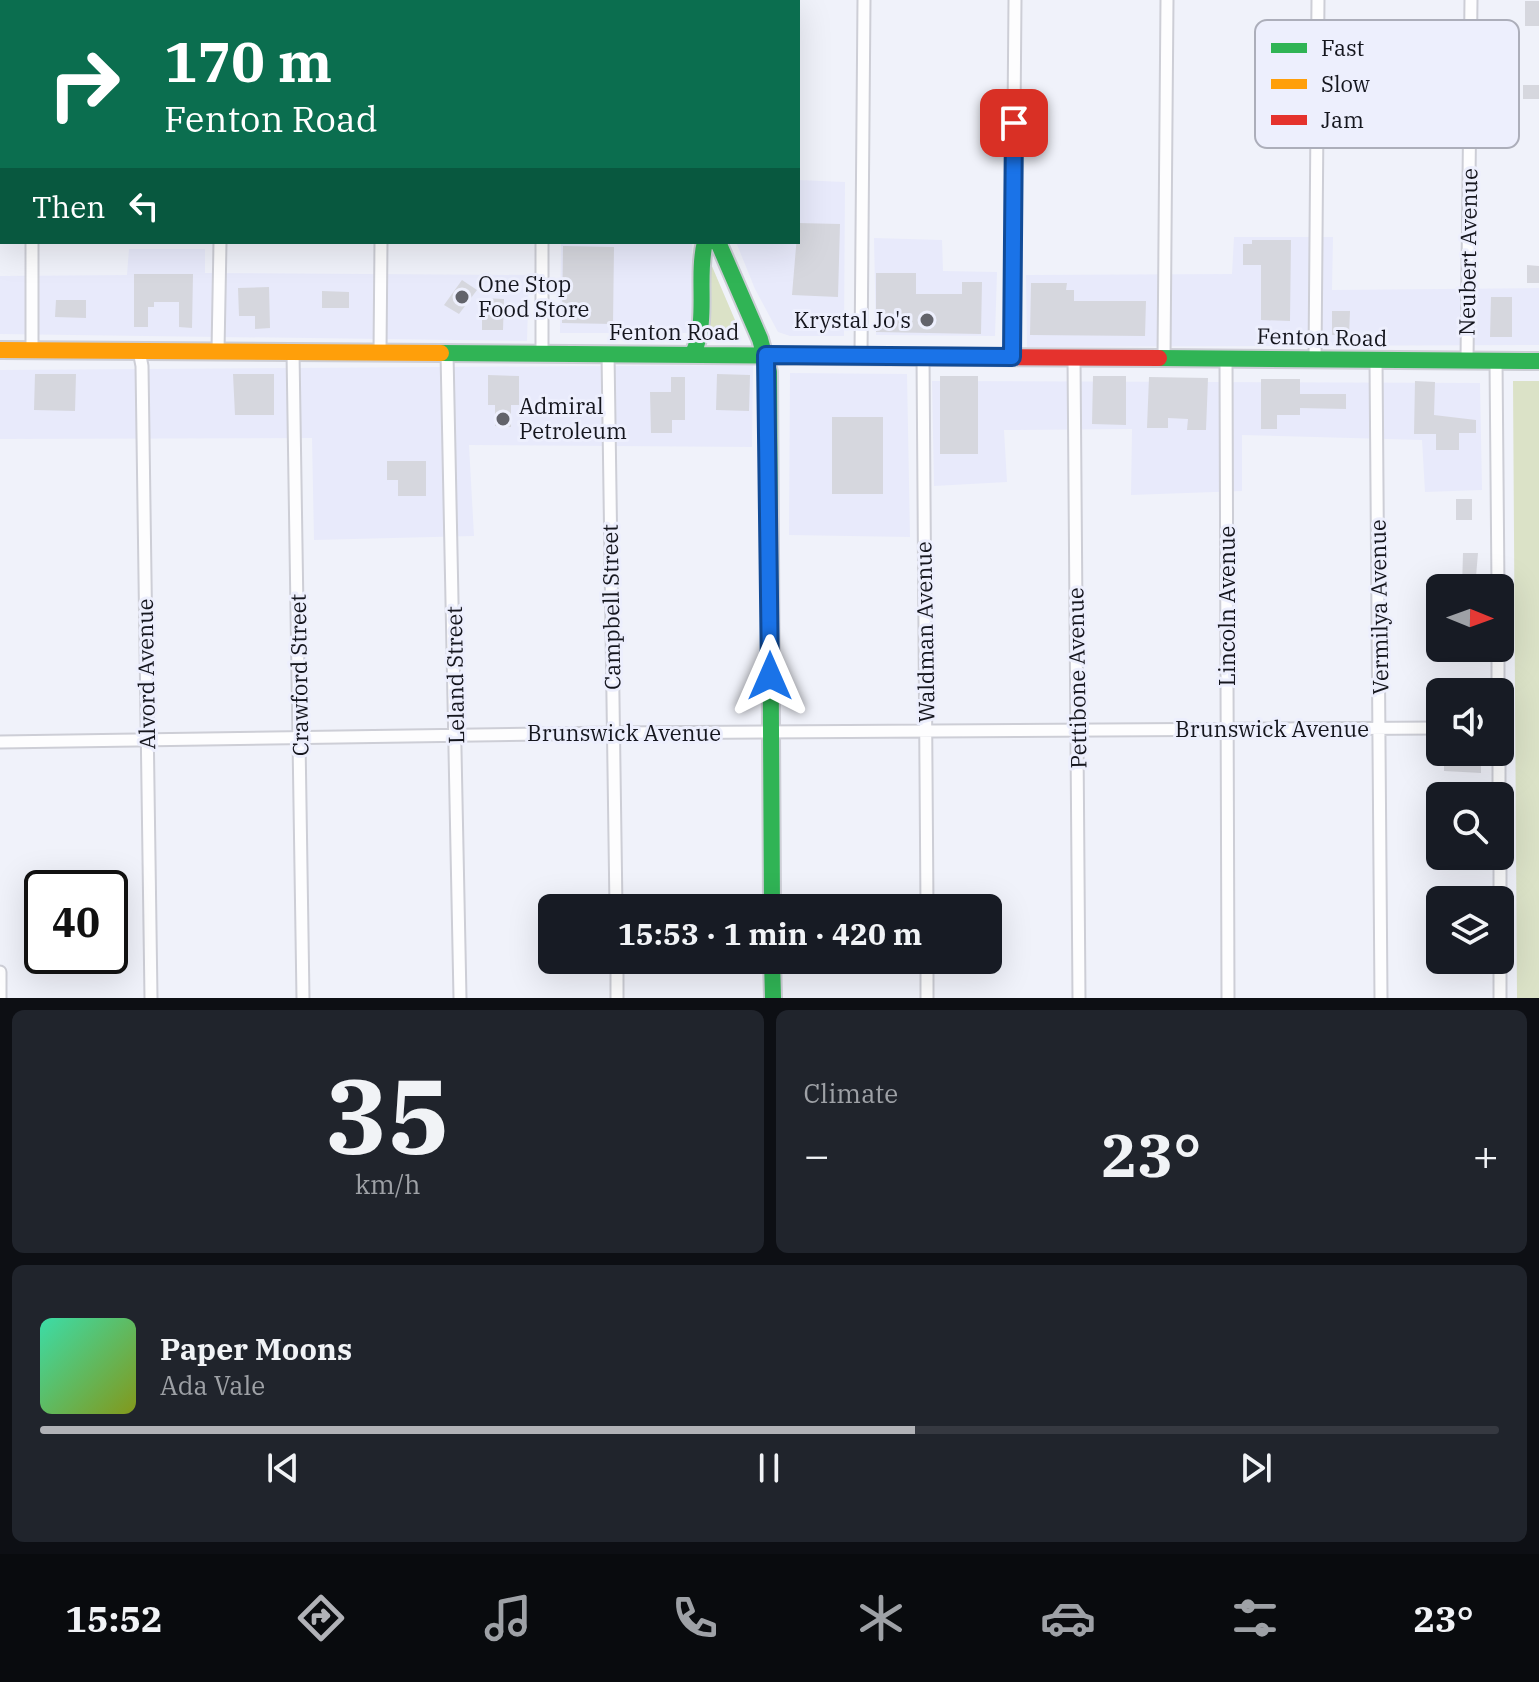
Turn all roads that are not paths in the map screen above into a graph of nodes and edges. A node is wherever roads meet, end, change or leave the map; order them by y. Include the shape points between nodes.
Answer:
1 (864, 0) edge
2 (1015, 0) edge
3 (1167, 0) edge
4 (1318, 0) edge
5 (1471, 0) edge
6 (1318, 20) edge
7 (1471, 20) edge
8 (1317, 148) edge
9 (1469, 148) edge
10 (32, 244) edge
11 (220, 244) edge
12 (381, 244) edge
13 (542, 244) edge
14 (704, 244) edge
15 (719, 244) edge
16 (0, 350) edge
17 (32, 350) junction
18 (139, 351) junction
19 (218, 351) junction
20 (293, 352) junction
21 (380, 352) junction
22 (447, 353) junction
23 (542, 353) junction
24 (608, 353) junction
25 (693, 354) junction
26 (766, 355) junction
27 (861, 355) junction
28 (923, 356) junction
29 (1012, 357) junction
30 (1074, 357) junction
31 (1226, 357) junction
32 (1164, 358) junction
33 (1315, 359) junction
34 (1376, 360) junction
35 (1467, 360) junction
36 (1496, 360) junction
37 (1539, 361) edge
38 (1498, 574) edge
39 (1380, 728) junction
40 (1426, 728) edge
41 (1078, 730) junction
42 (1228, 730) junction
43 (927, 731) junction
44 (770, 732) junction
45 (613, 733) junction
46 (456, 735) junction
47 (300, 738) junction
48 (147, 740) junction
49 (0, 742) edge
50 (616, 894) edge
51 (772, 894) edge
52 (927, 894) edge
53 (0, 972) edge
54 (617, 974) edge
55 (772, 974) edge
56 (927, 974) edge
57 (1500, 974) edge
58 (0, 998) edge
59 (151, 998) edge
60 (303, 998) edge
61 (460, 998) edge
62 (617, 998) edge
63 (773, 998) edge
64 (927, 998) edge
65 (1079, 998) edge
66 (1228, 998) edge
67 (1381, 998) edge
68 (1500, 998) edge

1 - 27 street
2 - 29 street
3 - 32 street
4 - 6 street
5 - 7 street, Neubert Avenue
8 - 33 street
9 - 35 street, Neubert Avenue
10 - 17 street
11 - 19 street
12 - 21 street
13 - 23 street
14 - 25 street via 700,337
15 - 26 street
16 - 17 street, Fenton Road
17 - 18 street, Fenton Road
18 - 19 street, Fenton Road
18 - 48 street, Alvord Avenue
19 - 20 street, Fenton Road
20 - 21 street, Fenton Road
20 - 47 street, Crawford Street
21 - 22 street, Fenton Road
22 - 23 street, Fenton Road
22 - 46 street, Leland Street
23 - 24 street, Fenton Road
24 - 25 street, Fenton Road
24 - 45 street, Campbell Street
25 - 26 street, Fenton Road
26 - 27 street, Fenton Road
26 - 44 street
27 - 28 street, Fenton Road
28 - 29 street, Fenton Road
28 - 43 street, Waldman Avenue
29 - 30 street, Fenton Road
30 - 32 street, Fenton Road
30 - 41 street, Pettibone Avenue
31 - 32 street, Fenton Road
31 - 33 street, Fenton Road
31 - 42 street, Lincoln Avenue
33 - 34 street, Fenton Road
34 - 35 street, Fenton Road
34 - 39 street, Vermilya Avenue
35 - 36 street, Fenton Road
36 - 37 street, Fenton Road
36 - 38 street, Neubert Avenue
39 - 40 street, Brunswick Avenue
39 - 42 street, Brunswick Avenue
39 - 67 street, Vermilya Avenue
41 - 42 street, Brunswick Avenue
41 - 43 street, Brunswick Avenue
41 - 65 street, Pettibone Avenue
42 - 66 street, Lincoln Avenue
43 - 44 street, Brunswick Avenue
43 - 52 street, Waldman Avenue
44 - 45 street, Brunswick Avenue
44 - 51 street
45 - 46 street, Brunswick Avenue
45 - 50 street, Campbell Street
46 - 47 street, Brunswick Avenue
46 - 61 street, Leland Street
47 - 48 street, Brunswick Avenue
47 - 60 street, Crawford Street
48 - 49 street, Brunswick Avenue
48 - 59 street, Alvord Avenue
53 - 58 street
54 - 62 street
55 - 63 street
56 - 64 street
57 - 68 street

